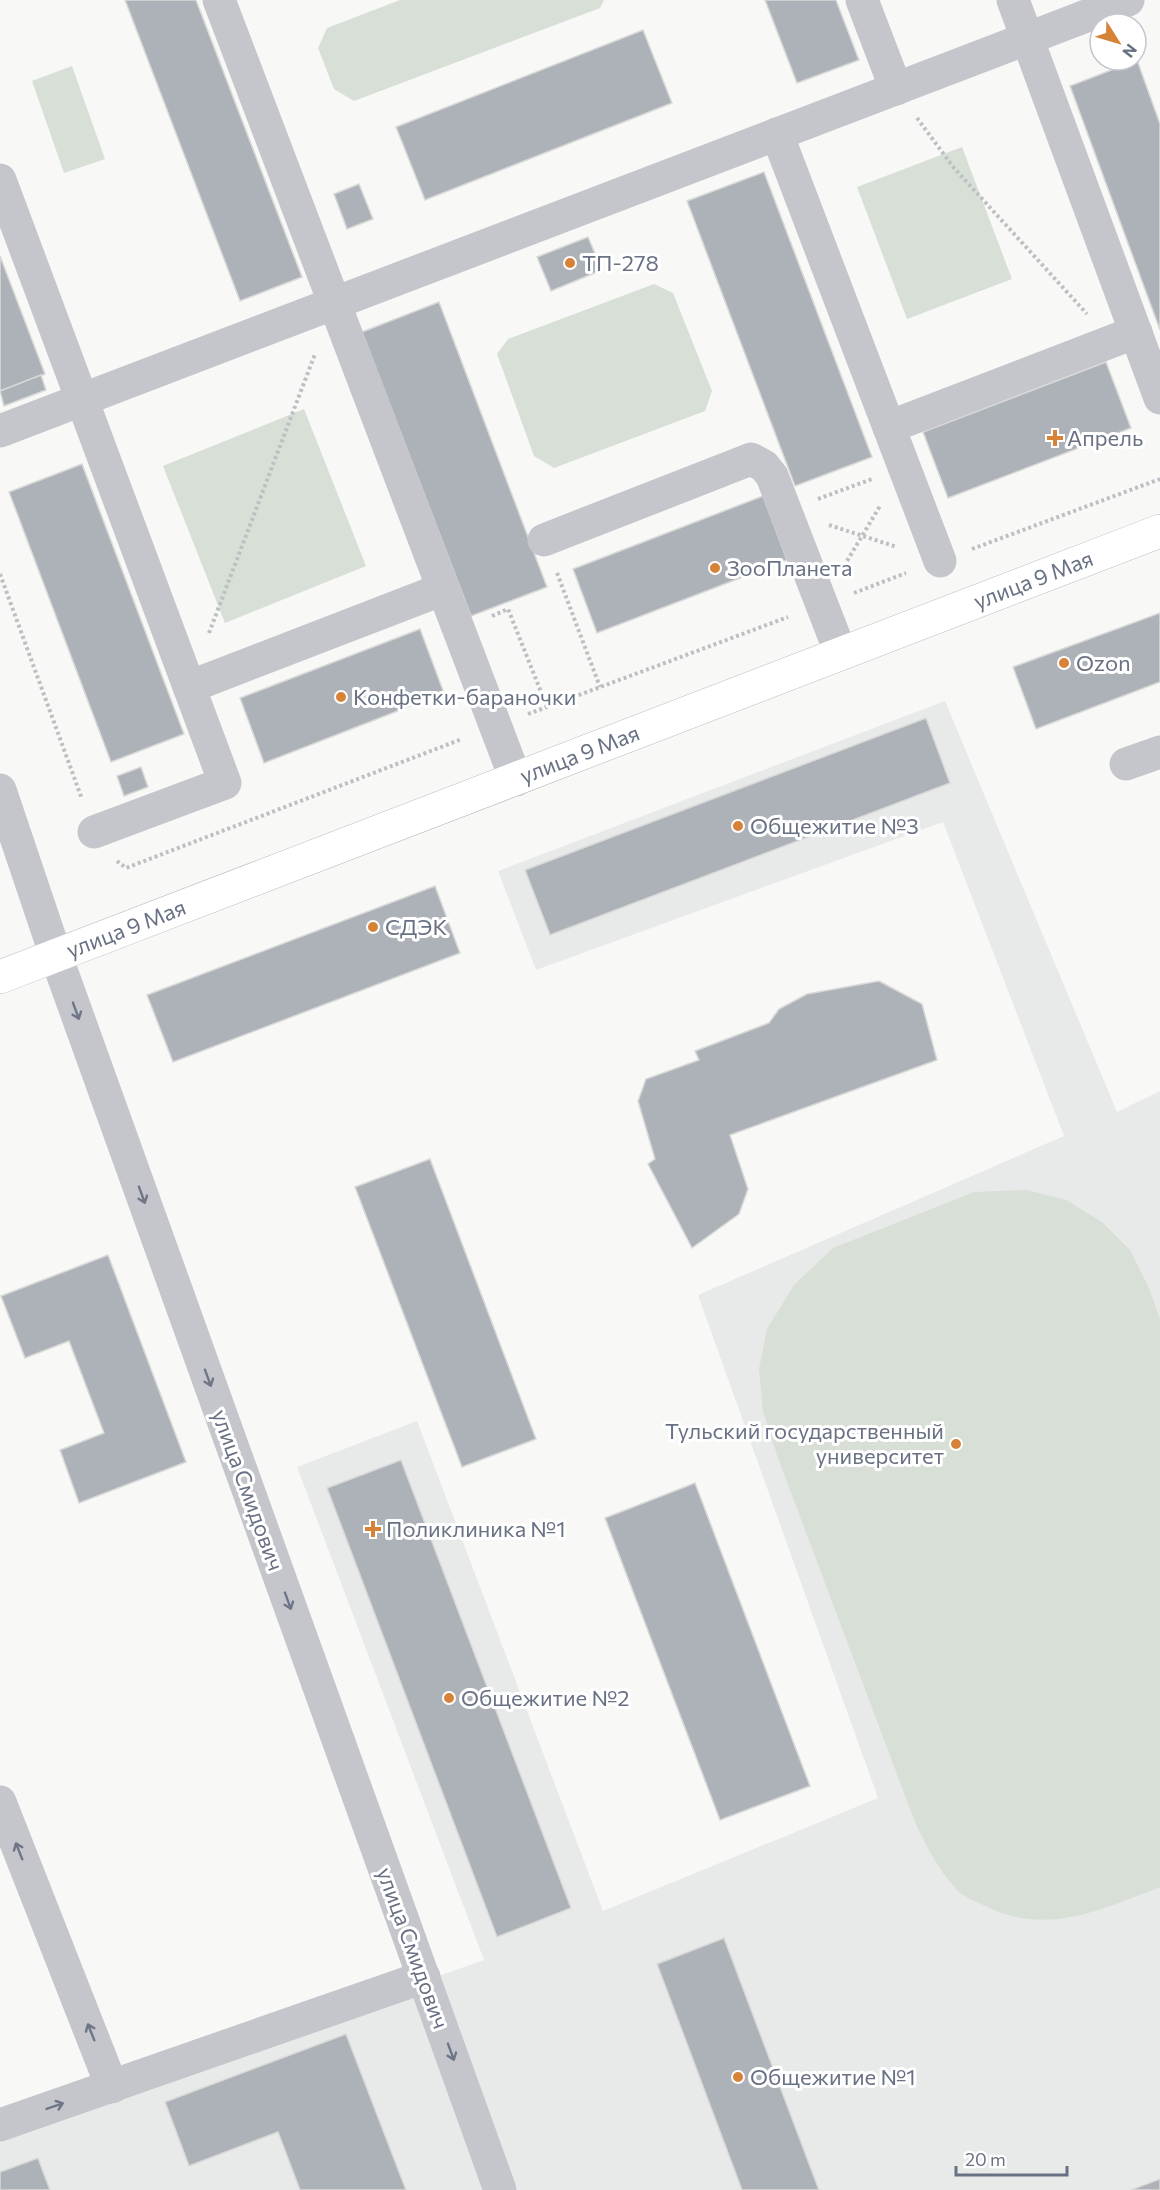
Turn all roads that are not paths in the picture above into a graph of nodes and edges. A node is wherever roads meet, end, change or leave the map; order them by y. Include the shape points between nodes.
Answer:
1 (219, 0) edge
2 (862, 0) edge
3 (1013, 0) edge
4 (1128, 0) edge
5 (1027, 39) junction
6 (896, 89) junction
7 (777, 134) junction
8 (0, 180) edge
9 (335, 303) junction
10 (1124, 337) junction
11 (1160, 398) edge
12 (82, 400) junction
13 (889, 427) junction
14 (0, 431) edge
15 (1160, 531) edge
16 (544, 540) road end
17 (940, 561) road end
18 (443, 589) junction
19 (841, 654) junction
20 (189, 687) junction
21 (1160, 752) edge
22 (1126, 764) dead end
23 (516, 780) junction
24 (0, 790) edge
25 (94, 832) road end
26 (56, 956) junction
27 (0, 977) edge
28 (0, 1802) edge
29 (424, 1977) junction
30 (112, 2087) junction
31 (0, 2125) edge
32 (501, 2190) edge

1 - 9 street
2 - 6 street
3 - 5 street
4 - 5 street
5 - 6 street
5 - 10 street
6 - 7 street
7 - 9 street
7 - 13 street
8 - 12 street
9 - 12 street
9 - 18 street
10 - 11 street
10 - 13 street
12 - 14 street
12 - 20 street
13 - 17 street
15 - 19 main road, улица 9 Мая
16 - 19 street via 750,459 764,466 772,476
18 - 20 street
18 - 23 street
19 - 23 main road, улица 9 Мая
20 - 25 street via 225,783
21 - 22 street
23 - 26 main road, улица 9 Мая
24 - 26 street, улица Смидович
26 - 27 main road, улица 9 Мая
26 -> 29 street, улица Смидович
30 -> 28 street
29 - 30 street
29 -> 32 street, улица Смидович
31 -> 30 street

